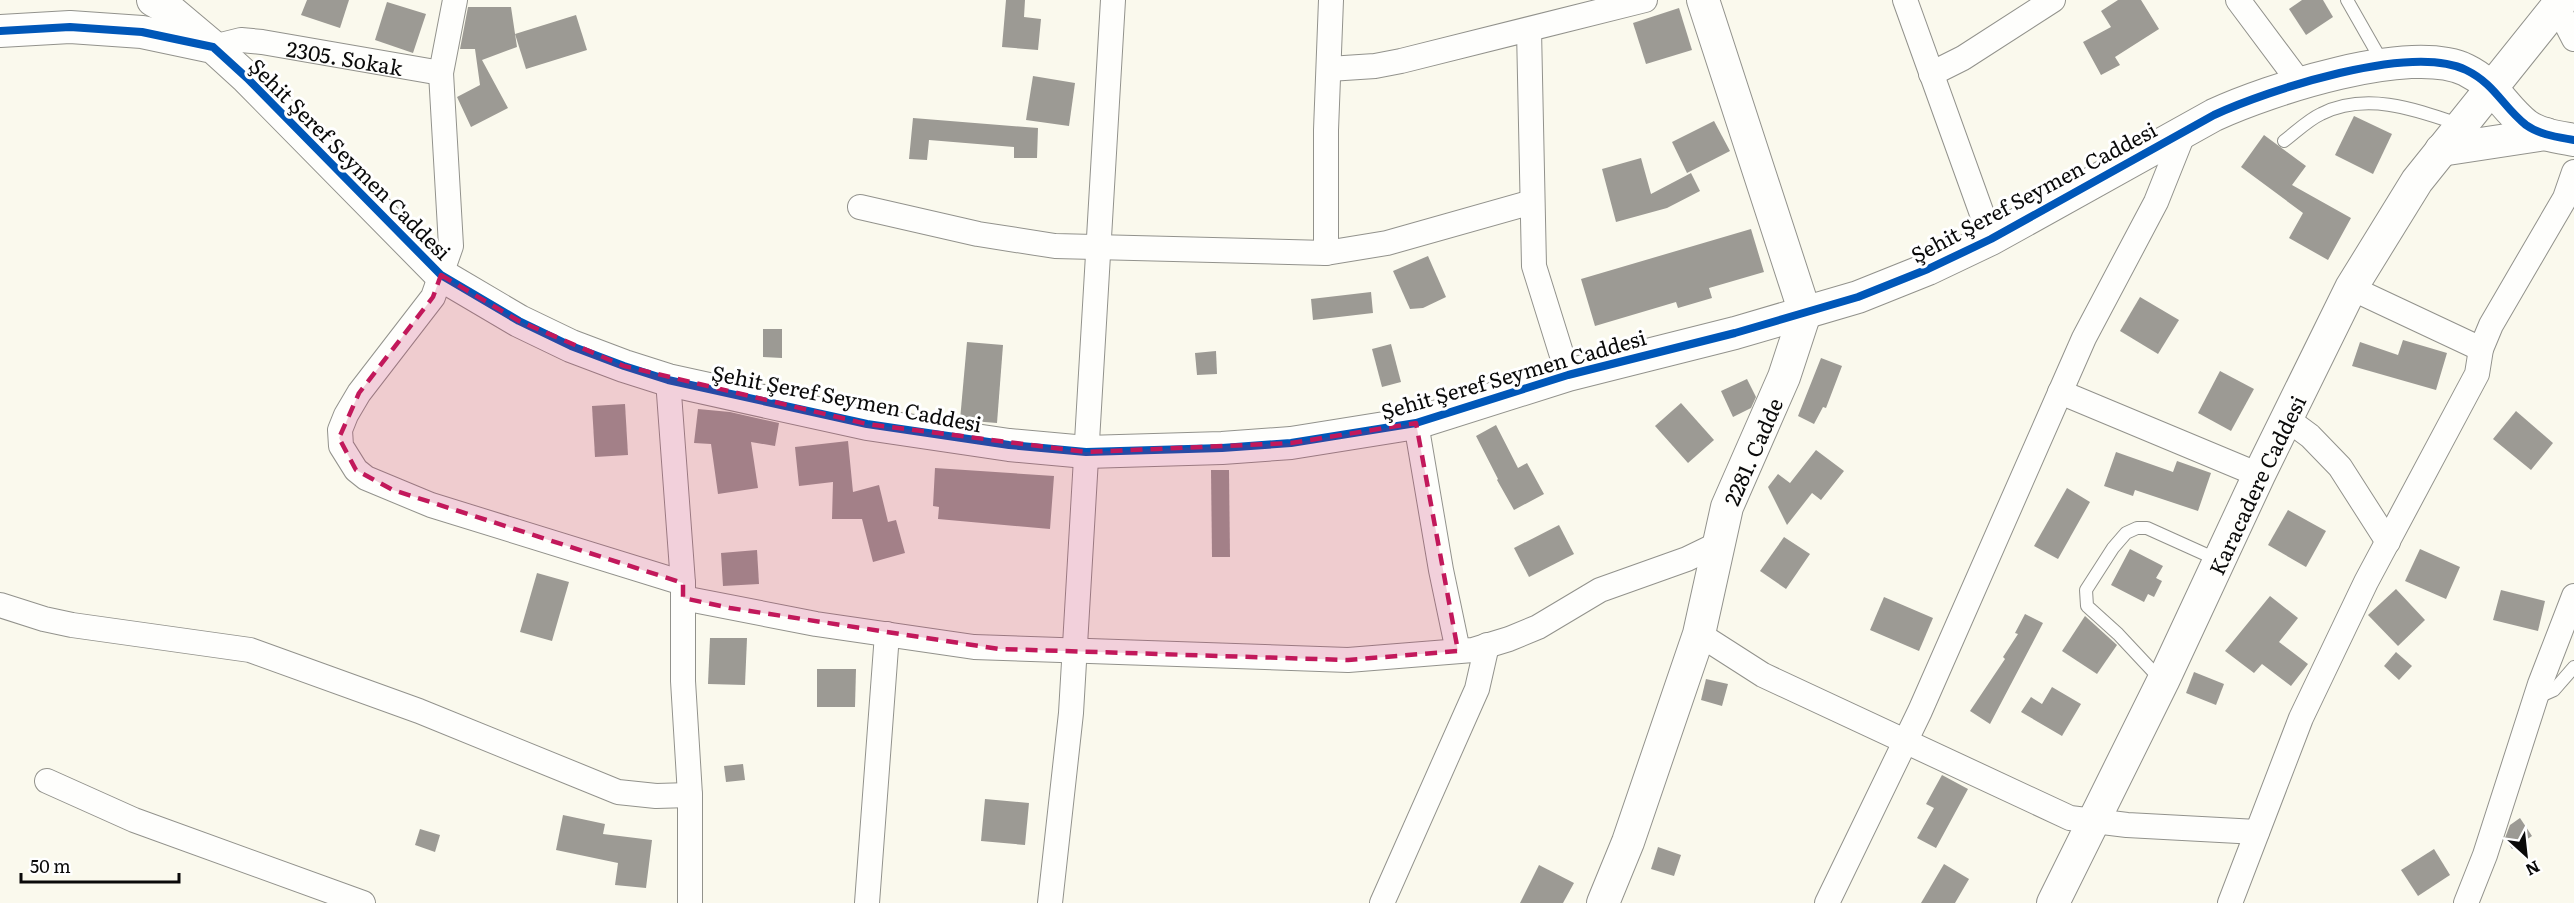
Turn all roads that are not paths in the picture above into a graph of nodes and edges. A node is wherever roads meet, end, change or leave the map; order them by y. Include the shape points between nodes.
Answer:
1 (153, 0) edge
2 (455, 0) edge
3 (1113, 0) edge
4 (1331, 0) edge
5 (1646, 0) edge
6 (1703, 0) edge
7 (1905, 0) edge
8 (2053, 0) edge
9 (2238, 0) edge
10 (2347, 0) edge
11 (2560, 3) edge
12 (1528, 30) junction
13 (0, 31) edge
14 (2574, 39) edge
15 (213, 47) junction
16 (2384, 66) junction
17 (1329, 69) junction
18 (441, 73) junction
19 (1931, 75) junction
20 (2300, 83) junction
21 (2492, 87) junction
22 (2461, 125) junction
23 (2184, 132) junction
24 (2560, 137) edge
25 (2284, 141) dead end
26 (2441, 150) junction
27 (2574, 172) edge
28 (1532, 202) junction
29 (860, 207) dead end
30 (1991, 239) junction
31 (1097, 249) junction
32 (1326, 254) junction
33 (441, 275) junction
34 (2351, 288) junction
35 (1805, 313) junction
36 (2481, 349) junction
37 (1568, 375) junction
38 (668, 380) junction
39 (2060, 393) junction
40 (2287, 419) junction
41 (1416, 423) junction
42 (1086, 452) junction
43 (2259, 475) junction
44 (2388, 542) junction
45 (1718, 544) junction
46 (2219, 560) junction
47 (683, 590) junction
48 (2574, 596) edge
49 (0, 605) edge
50 (887, 634) junction
51 (1699, 634) junction
52 (1487, 645) junction
53 (1458, 651) junction
54 (1075, 652) junction
55 (2574, 668) edge
56 (2163, 681) junction
57 (2536, 699) junction
58 (1905, 743) junction
59 (47, 781) dead end
60 (690, 795) junction
61 (2091, 822) junction
62 (2257, 832) junction
63 (363, 903) edge
64 (690, 903) edge
65 (867, 903) edge
66 (1050, 903) edge
67 (1382, 903) edge
68 (1603, 903) edge
69 (1827, 903) edge
70 (2053, 903) edge
71 (2230, 903) edge
72 (2466, 903) edge

1 - 15 street, Şehit Şeref Seymen Caddesi
2 - 18 street
3 - 31 street
4 - 17 street
5 - 12 street
6 - 35 street
7 - 19 street
8 - 19 street
9 - 20 street
10 - 16 lane
11 - 14 street
11 - 21 street, Karacadere Caddesi
12 - 17 street via 1401,62
12 - 28 street
13 - 15 street via 70,27 142,32
15 - 18 street, 2305. Sokak via 241,40 262,42
15 - 33 street, Şehit Şeref Seymen Caddesi
16 - 20 street, Şehit Şeref Seymen Caddesi
16 - 21 street, Şehit Şeref Seymen Caddesi via 2441,62 2466,70
17 - 32 street
18 - 33 street via 451,246
19 - 30 street
20 - 23 street, Şehit Şeref Seymen Caddesi via 2250,99
21 - 22 street, Karacadere Caddesi
21 - 24 street, Şehit Şeref Seymen Caddesi via 2527,125
22 - 25 lane via 2420,111 2369,102 2323,112
22 - 26 street, Karacadere Caddesi
23 - 30 street, Şehit Şeref Seymen Caddesi
23 - 39 street via 2156,202 2084,338
24 - 26 street
26 - 34 street, Karacadere Caddesi via 2397,210
27 - 36 street via 2565,198
28 - 32 street via 1387,243
28 - 37 street via 1534,266
29 - 31 street via 978,234
30 - 35 street, Şehit Şeref Seymen Caddesi via 1858,297
31 - 32 street via 1192,248
31 - 42 street
33 - 38 street, Şehit Şeref Seymen Caddesi via 571,346
33 - 47 street via 433,297 346,415 339,438 356,470 366,478 431,505
34 - 36 street
34 - 40 street, Karacadere Caddesi
35 - 37 street, Şehit Şeref Seymen Caddesi
35 - 45 street, 2281. Cadde via 1785,377 1727,507
36 - 44 street via 2477,375
37 - 41 street, Şehit Şeref Seymen Caddesi
38 - 42 street, Şehit Şeref Seymen Caddesi via 867,424
38 - 47 street
39 - 43 street
39 - 58 street
40 - 43 street, Karacadere Caddesi
40 - 44 street via 2340,467
41 - 42 street, Şehit Şeref Seymen Caddesi via 1291,442
41 - 53 street via 1440,570
42 - 54 street
43 - 46 street, Karacadere Caddesi
44 - 62 street via 2301,718
45 - 51 street, 2281. Cadde
45 - 52 street via 1600,590 1538,627
46 - 56 street, Karacadere Caddesi
46 - 56 lane via 2147,528 2137,528 2126,533 2113,548 2086,590 2087,606
47 - 50 street via 794,620
47 - 60 street
48 - 57 street
49 - 60 street via 72,625 250,650 419,711 618,792
50 - 54 street via 974,647
50 - 65 street
51 - 58 street via 1763,675
51 - 68 street, 2281. Cadde via 1628,842
52 - 53 street
52 - 67 street via 1477,689
53 - 54 street via 1348,660
54 - 66 street
55 - 57 lane via 2553,690
56 - 61 street, Karacadere Caddesi
57 - 72 street
58 - 61 street via 2053,811
58 - 69 street
59 - 63 street via 134,820
60 - 64 street
61 - 62 street
61 - 70 street, Karacadere Caddesi
62 - 71 street

